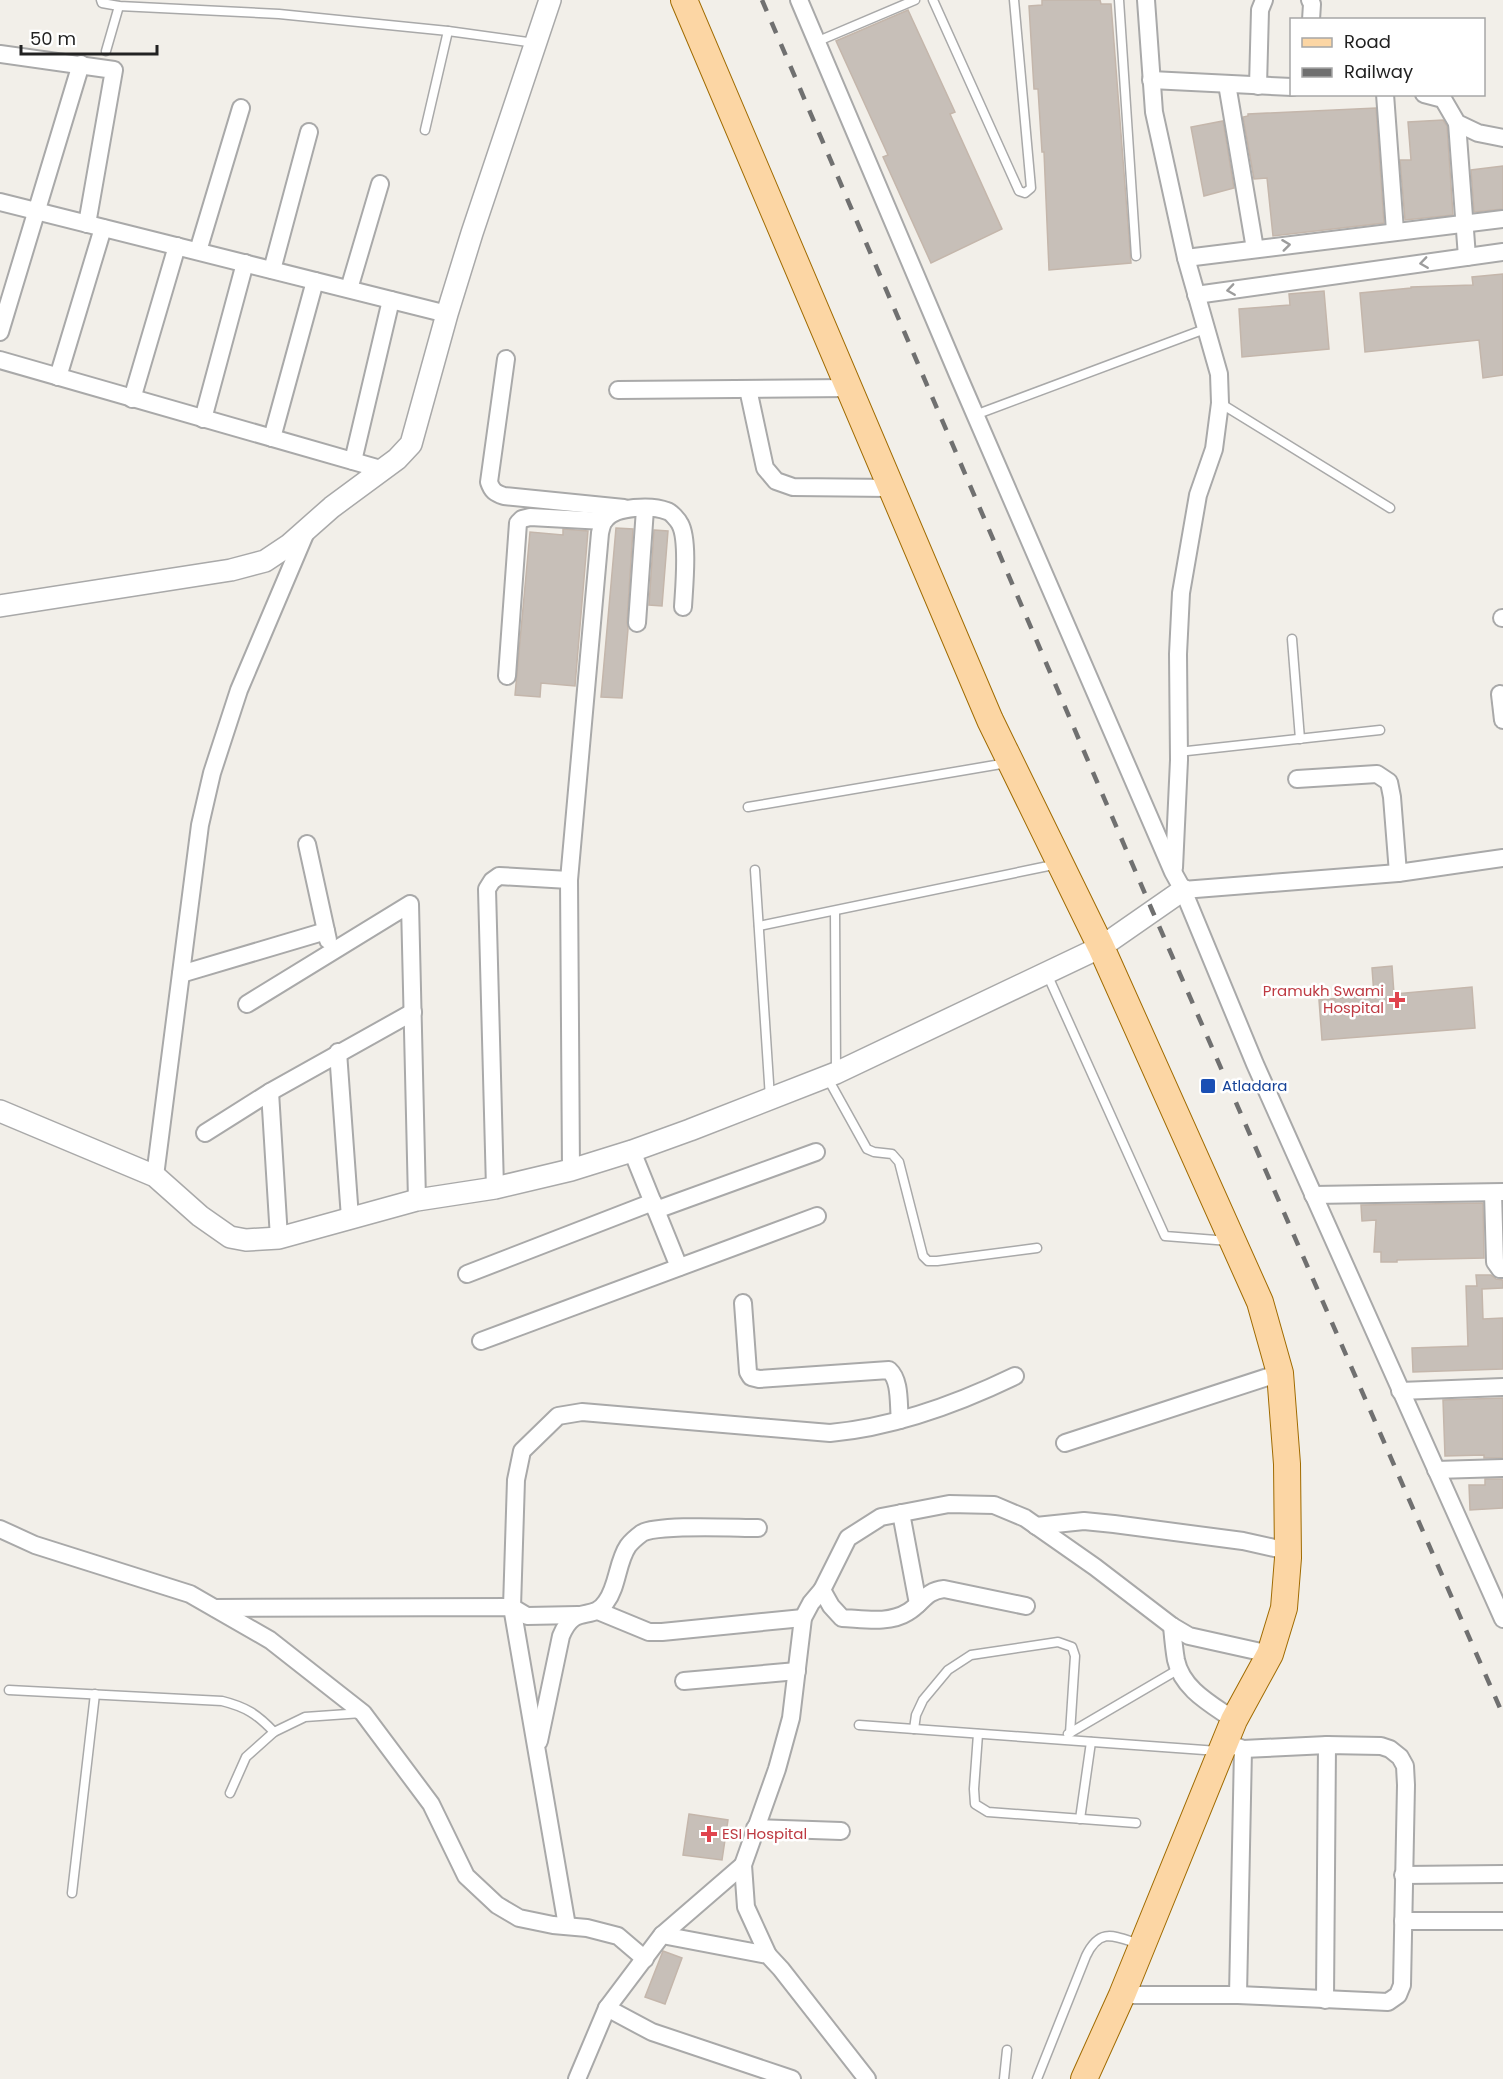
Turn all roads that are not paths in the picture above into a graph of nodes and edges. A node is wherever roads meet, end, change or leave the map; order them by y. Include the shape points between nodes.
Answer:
1 (101, 0) edge
2 (550, 0) edge
3 (684, 0) edge
4 (799, 0) edge
5 (915, 0) edge
6 (933, 0) edge
7 (1014, 0) edge
8 (1119, 0) edge
9 (1146, 0) edge
10 (1264, 0) edge
11 (1310, 0) edge
12 (119, 6) junction
13 (1311, 18) edge
14 (448, 31) junction
15 (536, 43) junction
16 (816, 43) junction
17 (106, 51) dead end
18 (2, 59) edge
19 (81, 64) junction
20 (1151, 80) junction
21 (1227, 84) junction
22 (1258, 86) junction
23 (1290, 87) edge
24 (1385, 96) edge
25 (1432, 96) edge
26 (241, 108) dead end
27 (1457, 123) junction
28 (425, 130) dead end
29 (309, 132) dead end
30 (1503, 138) edge
31 (380, 184) dead end
32 (0, 202) edge
33 (36, 211) junction
34 (1503, 219) edge
35 (1465, 222) junction
36 (95, 226) junction
37 (1395, 231) junction
38 (177, 246) junction
39 (1255, 249) junction
40 (198, 251) junction
41 (1503, 252) edge
42 (1136, 256) dead end
43 (1467, 257) junction
44 (1186, 258) junction
45 (245, 263) junction
46 (272, 270) junction
47 (315, 281) junction
48 (349, 289) junction
49 (1196, 295) junction
50 (391, 300) junction
51 (447, 314) junction
52 (1205, 329) junction
53 (0, 332) edge
54 (506, 359) dead end
55 (0, 360) edge
56 (58, 377) junction
57 (849, 388) junction
58 (748, 389) junction
59 (618, 390) dead end
60 (132, 399) junction
61 (1220, 403) junction
62 (975, 414) junction
63 (203, 419) junction
64 (272, 438) junction
65 (353, 461) junction
66 (384, 470) junction
67 (891, 488) junction
68 (624, 508) junction
69 (1390, 508) dead end
70 (645, 509) junction
71 (604, 521) junction
72 (307, 528) junction
73 (0, 606) edge
74 (683, 608) dead end
75 (637, 623) dead end
76 (1293, 639) dead end
77 (507, 676) dead end
78 (1500, 694) dead end
79 (1503, 720) edge
80 (1380, 730) dead end
81 (1300, 739) junction
82 (1179, 752) junction
83 (1011, 762) junction
84 (1297, 779) dead end
85 (748, 807) dead end
86 (307, 844) dead end
87 (1503, 858) edge
88 (1060, 863) junction
89 (755, 870) dead end
90 (1398, 873) junction
91 (569, 880) junction
92 (1178, 881) junction
93 (835, 910) junction
94 (759, 926) junction
95 (326, 931) junction
96 (1101, 947) junction
97 (331, 952) junction
98 (1046, 973) junction
99 (181, 974) junction
100 (247, 1004) dead end
101 (413, 1012) junction
102 (338, 1052) junction
103 (831, 1075) junction
104 (270, 1092) junction
105 (770, 1098) junction
106 (0, 1111) edge
107 (205, 1133) dead end
108 (632, 1151) junction
109 (816, 1152) dead end
110 (571, 1170) junction
111 (155, 1176) junction
112 (495, 1188) junction
113 (1498, 1193) edge
114 (1313, 1195) junction
115 (417, 1200) junction
116 (655, 1206) junction
117 (817, 1216) dead end
118 (350, 1218) junction
119 (279, 1238) junction
120 (1233, 1241) junction
121 (1037, 1248) dead end
122 (679, 1267) junction
123 (1503, 1269) edge
124 (467, 1274) dead end
125 (743, 1303) dead end
126 (481, 1341) dead end
127 (1280, 1373) junction
128 (1015, 1376) dead end
129 (1503, 1387) edge
130 (1400, 1391) junction
131 (900, 1420) junction
132 (1065, 1443) dead end
133 (1503, 1468) edge
134 (1436, 1470) junction
135 (901, 1514) junction
136 (1036, 1526) junction
137 (758, 1528) dead end
138 (0, 1529) edge
139 (1288, 1551) junction
140 (822, 1590) junction
141 (918, 1604) junction
142 (512, 1606) junction
143 (1026, 1606) dead end
144 (214, 1608) junction
145 (598, 1611) junction
146 (578, 1614) junction
147 (803, 1618) junction
148 (1503, 1619) edge
149 (1172, 1626) junction
150 (1270, 1654) junction
151 (1179, 1669) junction
152 (797, 1671) junction
153 (684, 1681) dead end
154 (9, 1690) dead end
155 (95, 1694) junction
156 (363, 1713) junction
157 (859, 1725) dead end
158 (914, 1729) junction
159 (274, 1732) junction
160 (1071, 1732) junction
161 (978, 1734) junction
162 (1059, 1740) junction
163 (1231, 1740) junction
164 (1091, 1742) junction
165 (1327, 1745) junction
166 (537, 1751) junction
167 (230, 1793) dead end
168 (1080, 1819) junction
169 (1136, 1822) dead end
170 (755, 1828) junction
171 (841, 1831) dead end
172 (743, 1864) junction
173 (1503, 1874) edge
174 (1403, 1875) junction
175 (72, 1893) dead end
176 (1403, 1921) junction
177 (1503, 1921) edge
178 (560, 1926) junction
179 (662, 1935) junction
180 (1143, 1945) junction
181 (768, 1955) junction
182 (645, 1959) junction
183 (1122, 1995) junction
184 (1238, 1995) junction
185 (1325, 2000) junction
186 (607, 2008) junction
187 (1008, 2050) dead end
188 (577, 2079) edge
189 (792, 2079) edge
190 (867, 2079) edge
191 (1004, 2079) edge
192 (1037, 2079) edge
193 (1084, 2079) edge

1 - 12 lane
2 - 15 street
3 - 57 main road
4 - 16 street
5 - 16 lane
6 - 7 lane via 1019,191 1025,193 1031,188
8 - 42 lane
9 - 20 street
10 - 22 street via 1260,10
11 - 13 street
12 - 14 lane via 279,14
12 - 17 lane
14 - 15 lane
14 - 28 lane
15 - 51 street
16 - 62 street
18 - 19 street
19 - 33 street
19 - 36 street via 114,70
20 - 21 street
20 - 44 street via 1154,112
21 - 22 street
21 - 39 street
22 - 23 street
24 - 37 street
25 - 27 street via 1443,99
26 - 40 street
27 - 30 street
27 - 35 street
29 - 46 street
31 - 48 street
32 - 33 street
33 - 36 street
33 - 53 street
34 - 35 street
35 - 37 street
35 - 43 street
36 - 38 street
36 - 56 street
39 -> 37 street
38 - 40 street
38 - 60 street
39 - 44 street
40 - 45 street
41 - 43 street
43 -> 49 street
44 - 49 street
45 - 46 street
45 - 63 street
46 - 47 street
47 - 48 street
47 - 64 street
48 - 50 street
49 - 52 street
50 - 51 street
50 - 65 street
51 - 66 street via 411,444
52 - 61 street via 1219,374
52 - 62 lane
54 - 68 street via 491,489 504,496
55 - 56 street
56 - 60 street
57 - 58 street
57 - 67 main road
58 - 59 street
58 - 67 street via 765,468 776,481 793,487
60 - 63 street
61 - 69 lane
61 - 82 street via 1214,449 1198,495 1181,593
62 - 92 street
63 - 64 street
64 - 65 street
65 - 66 street
66 - 72 street
67 - 83 main road
68 - 70 street
68 - 71 street
70 - 74 street via 668,511 680,524 684,544
70 - 75 street
71 - 77 street via 530,517 518,523
71 - 91 street
72 - 73 street via 265,561 231,570
72 - 99 street via 239,690 212,773 200,825
76 - 81 lane
78 - 79 street
80 - 81 lane
81 - 82 lane
82 - 92 street
83 - 85 lane
83 - 88 main road
84 - 90 street via 1377,774 1389,782
86 - 95 street
87 - 90 street
88 - 93 lane
88 - 96 main road
89 - 94 lane
90 - 92 street
91 - 110 street
91 - 112 street via 499,876 487,889
92 - 96 street
92 - 114 street
93 - 94 lane
93 - 103 lane
94 - 105 lane
95 - 97 street
95 - 99 street
96 - 98 street
96 - 120 main road
97 - 100 street
97 - 101 street via 410,904
98 - 103 street
98 - 120 lane via 1165,1236
99 - 111 street
101 - 102 street
101 - 115 street
102 - 104 street
102 - 118 street
103 - 105 street
103 - 121 lane via 867,1149 892,1154 899,1162 923,1256 928,1261
104 - 107 street
104 - 119 street
105 - 108 street
106 - 111 street
108 - 110 street
108 - 116 street
109 - 116 street
110 - 112 street
111 - 119 street via 230,1237
112 - 115 street
113 - 114 street
113 - 123 street via 1495,1262
114 - 130 street
115 - 118 street
116 - 122 street
116 - 124 street
117 - 122 street
118 - 119 street
120 - 127 main road via 1260,1302
122 - 126 street
125 - 131 street via 751,1377 889,1370 896,1382
127 - 132 street
127 - 139 main road
128 - 131 street via 949,1405
129 - 130 street
130 - 134 street
131 - 142 street via 830,1433 582,1412 558,1416 522,1451 516,1480
133 - 134 street
134 - 148 street
135 - 136 street via 949,1504 994,1505
135 - 140 street via 881,1518 848,1538
135 - 141 street
136 - 139 street via 1084,1521 1244,1541
136 - 149 street
137 - 145 street via 660,1529 642,1533 628,1547 607,1602
138 - 144 street via 35,1545 190,1594
139 - 150 main road via 1284,1608
140 - 141 street via 842,1618 890,1619
140 - 147 street
141 - 143 street via 933,1590 944,1589
142 - 144 street
142 - 146 street via 527,1616
142 - 166 street
144 - 156 street via 270,1640
145 - 146 street
145 - 147 street via 649,1632
146 - 166 street via 566,1623 561,1635
147 - 152 street
149 - 150 street via 1189,1636
149 - 151 street
150 - 163 main road
151 - 160 lane
151 - 163 street
152 - 153 street
152 - 170 street via 791,1718
154 - 155 lane
155 - 159 lane via 222,1701 242,1706
155 - 175 lane
156 - 159 lane via 306,1717
156 - 178 street via 431,1804 466,1876 496,1905 519,1918
157 - 158 lane
158 - 160 lane via 923,1700 948,1670 971,1655 1058,1642 1072,1647 1075,1656
158 - 161 lane
159 - 167 lane via 246,1757
160 - 162 lane
161 - 162 lane
161 - 168 lane via 975,1804 988,1812
162 - 164 lane
163 - 164 lane
163 - 165 street
163 - 180 main road
163 - 184 street
164 - 168 lane
165 - 174 street via 1381,1746 1400,1757 1405,1766 1406,1785
165 - 185 street
166 - 178 street
168 - 169 lane
170 - 171 street
170 - 172 street
172 - 179 street
172 - 181 street via 746,1907
173 - 174 street
174 - 176 street
176 - 177 street
176 - 185 street via 1402,1985 1398,1995 1389,2002
178 - 182 street via 618,1936
179 - 181 street
179 - 182 street
180 - 183 main road
180 - 192 lane via 1110,1935 1095,1942
181 - 190 street
182 - 186 street
183 - 184 street
183 - 193 main road
184 - 185 street
186 - 188 street
186 - 189 street via 652,2032
187 - 191 lane

